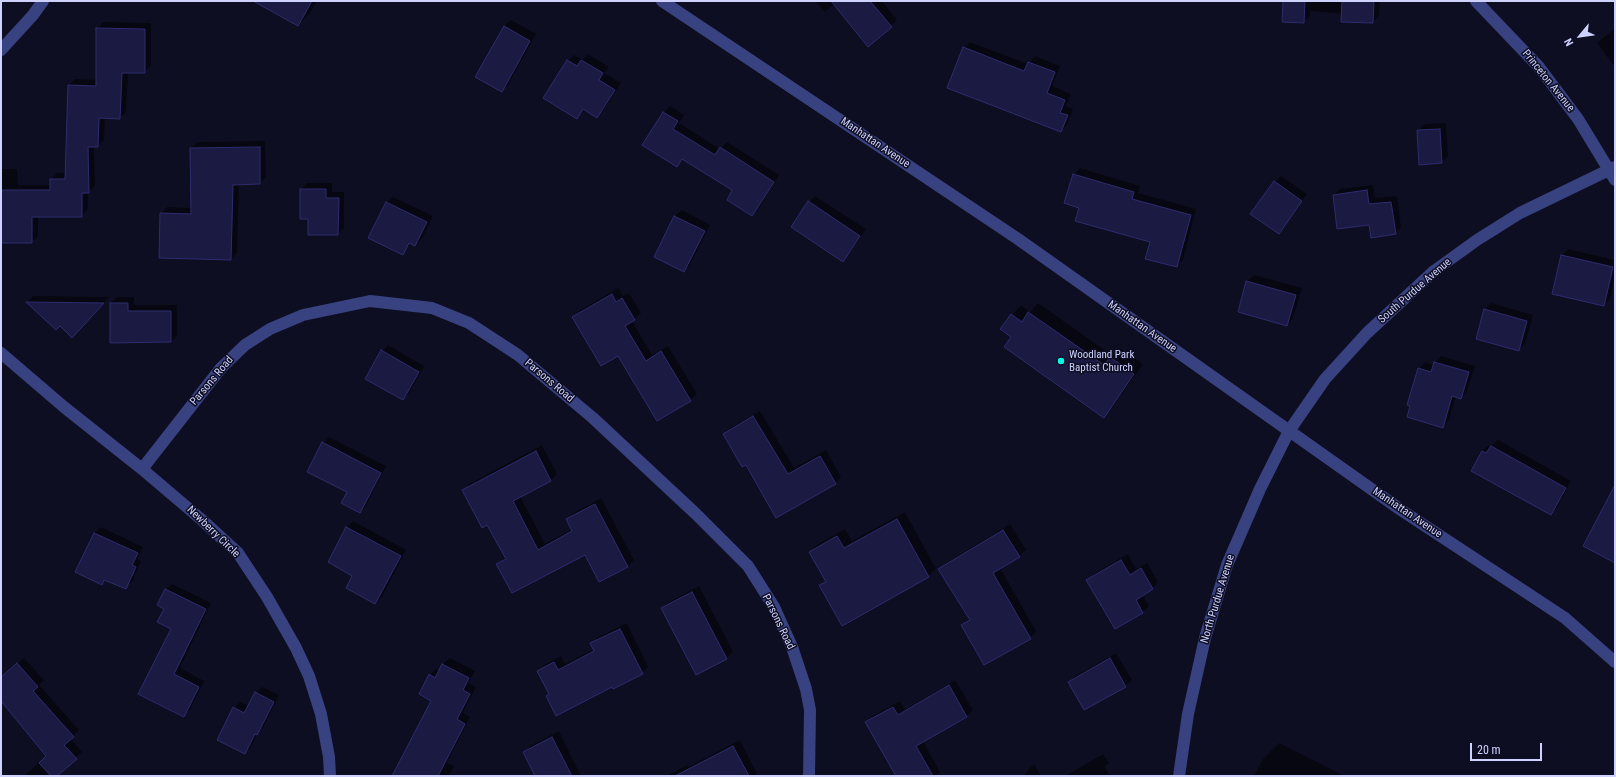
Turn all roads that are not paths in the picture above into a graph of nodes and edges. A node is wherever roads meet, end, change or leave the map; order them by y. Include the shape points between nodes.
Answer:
1 (43, 1) edge
2 (662, 1) edge
3 (1476, 1) edge
4 (1, 50) edge
5 (1613, 172) edge
6 (1, 353) edge
7 (1290, 431) junction
8 (142, 469) junction
9 (1615, 662) edge
10 (330, 776) edge
11 (809, 776) edge
12 (1179, 776) edge

1 - 4 street
2 - 7 street, Manhattan Avenue via 1018,239
3 - 5 street, Princeton Avenue via 1539,67
5 - 7 street, South Purdue Avenue via 1520,213 1476,240 1434,271 1367,333 1325,379
6 - 8 street, Newberry Circle
7 - 9 street, Manhattan Avenue via 1401,510 1565,618
7 - 12 street, North Purdue Avenue via 1260,489 1227,565 1188,714
8 - 10 street, Newberry Circle via 238,553 267,597 309,676 321,714
8 - 11 street, Parsons Road via 221,368 245,345 270,329 303,315 370,301 432,308 469,323 518,355 593,418 748,566 774,606 792,647 806,689 810,710

